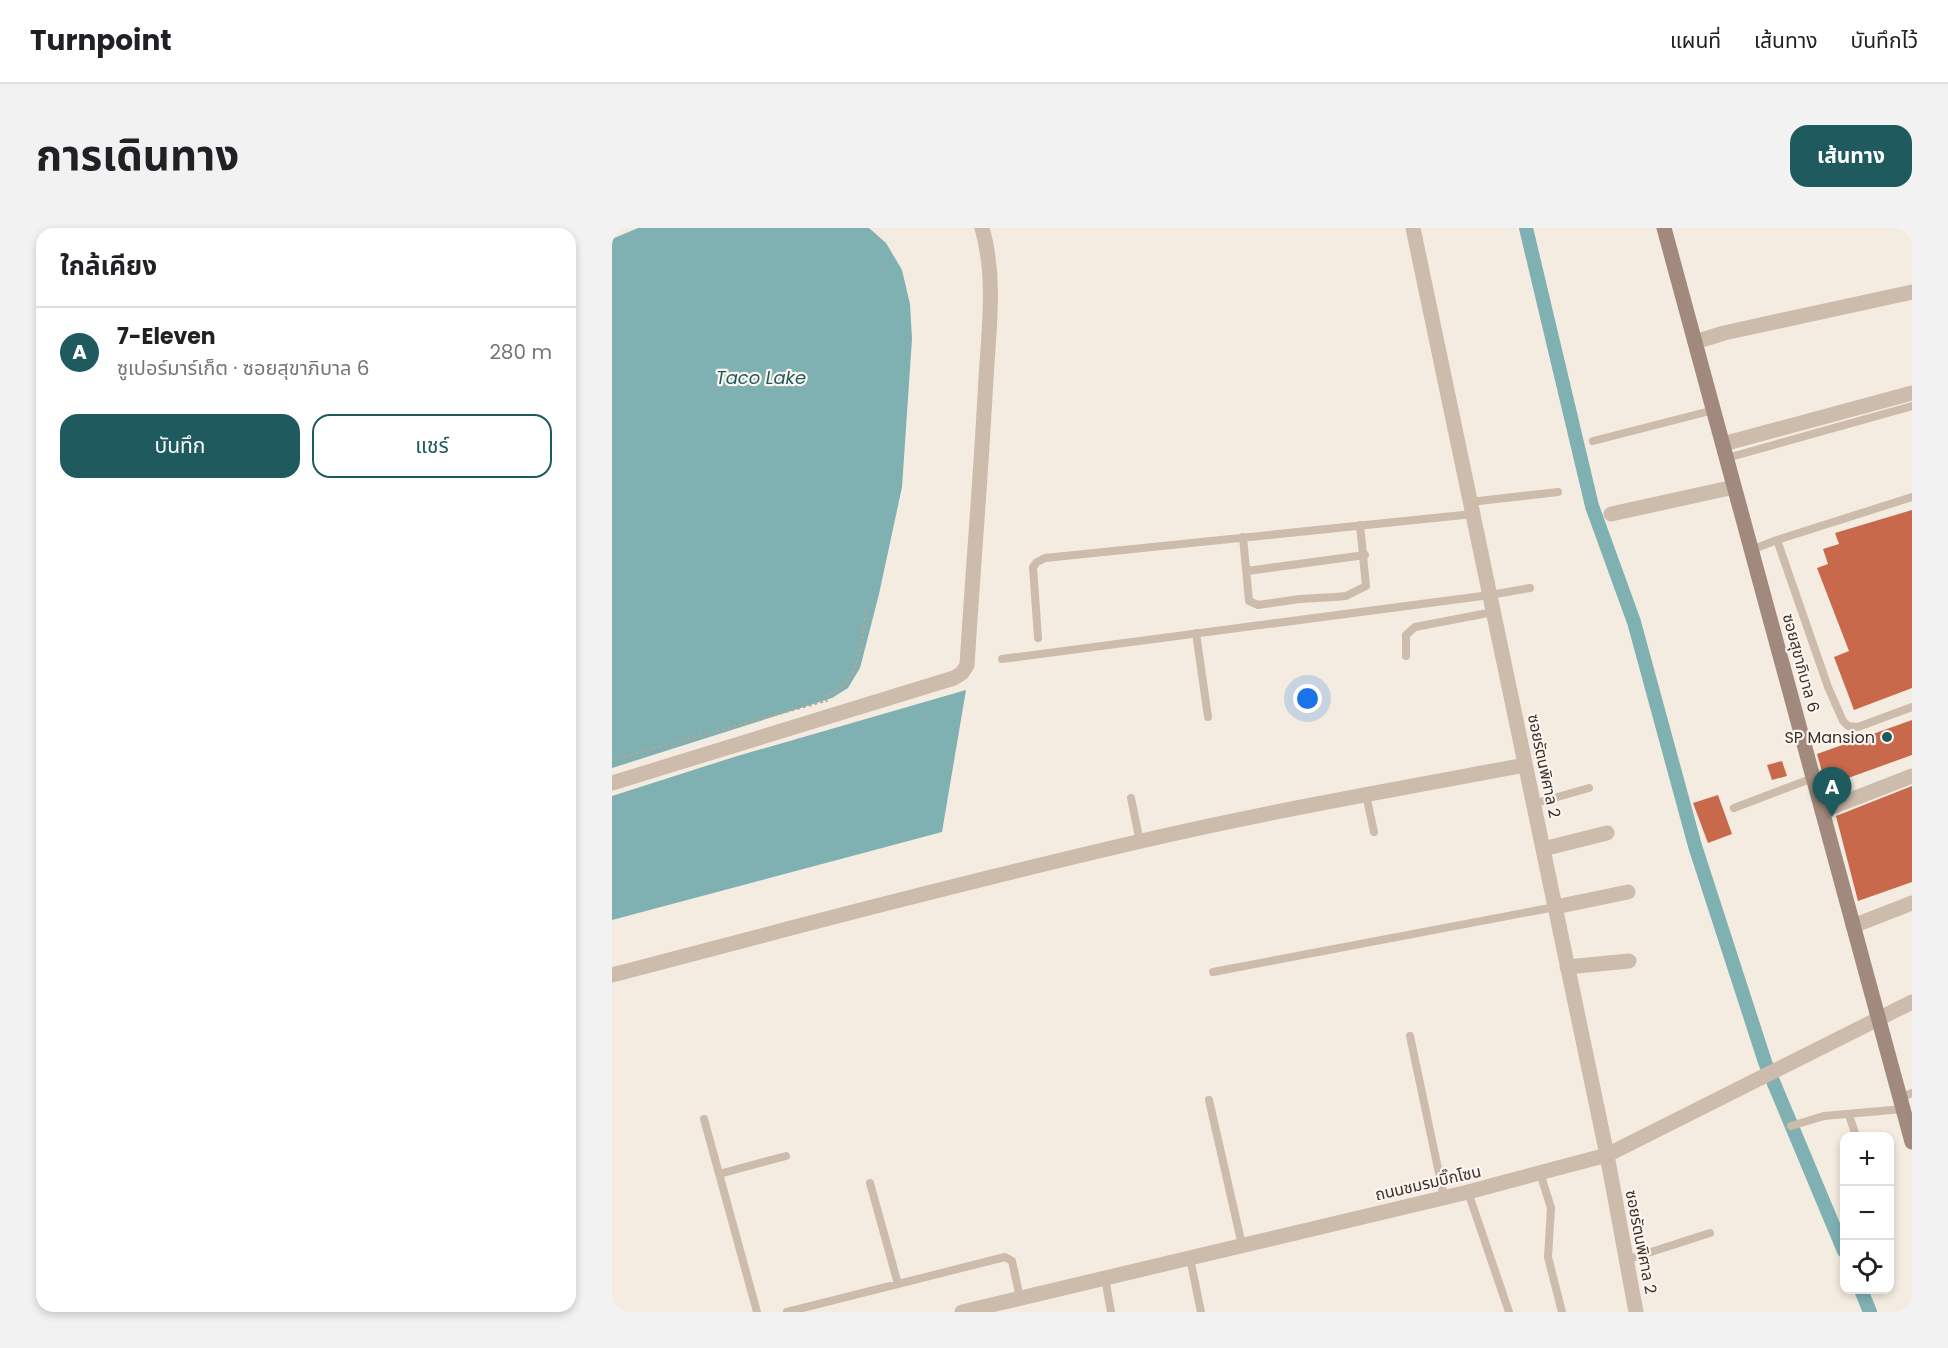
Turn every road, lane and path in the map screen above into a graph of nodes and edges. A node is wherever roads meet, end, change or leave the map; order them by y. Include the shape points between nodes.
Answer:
1 (982, 228) edge
2 (1413, 228) edge
3 (1664, 228) edge
4 (1912, 292) edge
5 (1695, 342) junction
6 (1912, 393) edge
7 (1912, 406) edge
8 (1714, 410) junction
9 (1593, 441) dead end
10 (1725, 451) junction
11 (1734, 487) junction
12 (1558, 492) dead end
13 (1912, 497) edge
14 (1471, 508) junction
15 (1611, 514) dead end
16 (1360, 525) junction
17 (1243, 537) junction
18 (1777, 540) junction
19 (1752, 550) junction
20 (1365, 555) junction
21 (1247, 570) junction
22 (1530, 588) dead end
23 (1490, 595) junction
24 (866, 608) dead end
25 (1493, 612) junction
26 (1196, 633) junction
27 (1038, 638) dead end
28 (1406, 656) dead end
29 (1002, 659) dead end
30 (1912, 706) edge
31 (1208, 717) dead end
32 (612, 760) edge
33 (1525, 765) junction
34 (1912, 776) edge
35 (1813, 778) junction
36 (612, 783) edge
37 (1589, 788) dead end
38 (1366, 795) junction
39 (1131, 798) dead end
40 (1533, 804) junction
41 (1734, 808) dead end
42 (1822, 811) junction
43 (1374, 832) dead end
44 (1606, 834) dead end
45 (1140, 842) junction
46 (1543, 849) junction
47 (1628, 892) dead end
48 (1912, 903) edge
49 (1555, 907) junction
50 (1853, 926) junction
51 (1629, 961) dead end
52 (1568, 967) junction
53 (1213, 972) dead end
54 (612, 975) edge
55 (1912, 1002) edge
56 (1878, 1020) junction
57 (1410, 1036) dead end
58 (1905, 1100) edge
59 (1209, 1101) dead end
60 (1849, 1115) junction
61 (704, 1119) dead end
62 (1791, 1126) dead end
63 (1854, 1132) edge
64 (1912, 1140) edge
65 (1607, 1155) junction
66 (786, 1156) dead end
67 (1540, 1173) junction
68 (719, 1174) junction
69 (870, 1184) dead end
70 (1468, 1192) junction
71 (1444, 1197) junction
72 (1710, 1233) dead end
73 (1242, 1245) junction
74 (1190, 1258) junction
75 (1626, 1260) junction
76 (1105, 1278) junction
77 (898, 1284) junction
78 (1011, 1304) edge
79 (757, 1312) edge
80 (787, 1312) edge
81 (962, 1312) edge
82 (1112, 1312) edge
83 (1201, 1312) edge
84 (1509, 1312) edge
85 (1562, 1312) edge
86 (1636, 1312) edge

1 - 36 street via 990,272 990,309 967,665 962,673
2 - 14 street, ซอยรัตนพิศาล 2
3 - 5 street, ซอยสุขาภิบาล 6
4 - 5 street
5 - 8 street, ซอยสุขาภิบาล 6
6 - 10 street
7 - 10 lane
8 - 9 lane
8 - 10 street, ซอยสุขาภิบาล 6
10 - 11 street, ซอยสุขาภิบาล 6
11 - 15 street
11 - 19 street, ซอยสุขาภิบาล 6
12 - 14 lane
13 - 18 lane
14 - 16 lane
14 - 23 street, ซอยรัตนพิศาล 2
16 - 17 lane
16 - 20 lane
17 - 21 lane
17 - 27 lane via 1045,558 1033,567
18 - 19 lane
18 - 30 lane via 1843,721 1858,727
19 - 35 street, ซอยสุขาภิบาล 6
20 - 21 lane
20 - 21 lane via 1366,586 1346,596 1258,605 1249,601
22 - 23 lane
23 - 25 street, ซอยรัตนพิศาล 2
23 - 26 lane
24 - 32 path via 858,658 844,683 825,696 826,701
25 - 28 lane via 1415,627 1406,635
25 - 33 street, ซอยรัตนพิศาล 2
26 - 29 lane
26 - 31 lane
33 - 38 street
33 - 40 street, ซอยรัตนพิศาล 2
34 - 42 street
35 - 41 lane
35 - 42 street, ซอยสุขาภิบาล 6
37 - 40 lane
38 - 43 lane
38 - 45 street
39 - 45 lane
40 - 46 street, ซอยรัตนพิศาล 2
42 - 50 street, ซอยสุขาภิบาล 6
44 - 46 street
45 - 54 street
46 - 49 street, ซอยรัตนพิศาล 2
47 - 49 street
48 - 50 street
49 - 52 street, ซอยรัตนพิศาล 2
49 - 53 lane
50 - 56 street, ซอยสุขาภิบาล 6
51 - 52 street
52 - 65 street, ซอยรัตนพิศาล 2
55 - 56 street, ถนนชมรมบิ๊กโซน
56 - 58 street, ซอยสุขาภิบาล 6
56 - 65 street, ถนนชมรมบิ๊กโซน
57 - 71 lane
58 - 60 lane
58 - 64 street, ซอยสุขาภิบาล 6
59 - 73 lane
60 - 62 lane via 1824,1116
60 - 63 lane
61 - 68 lane
65 - 67 street, ถนนชมรมบิ๊กโซน
65 - 75 street, ซอยรัตนพิศาล 2
66 - 68 lane
67 - 70 street, ถนนชมรมบิ๊กโซน
67 - 85 lane via 1551,1208 1548,1257
68 - 79 lane
69 - 77 lane
70 - 71 street, ถนนชมรมบิ๊กโซน
70 - 84 lane
71 - 73 street, ถนนชมรมบิ๊กโซน
72 - 75 lane
73 - 74 street, ถนนชมรมบิ๊กโซน
74 - 76 street, ถนนชมรมบิ๊กโซน
74 - 83 lane
75 - 86 street, ซอยรัตนพิศาล 2
76 - 78 street, ถนนชมรมบิ๊กโซน
76 - 82 lane
77 - 78 lane via 1005,1257 1012,1261
77 - 80 lane
78 - 81 street, ถนนชมรมบิ๊กโซน

